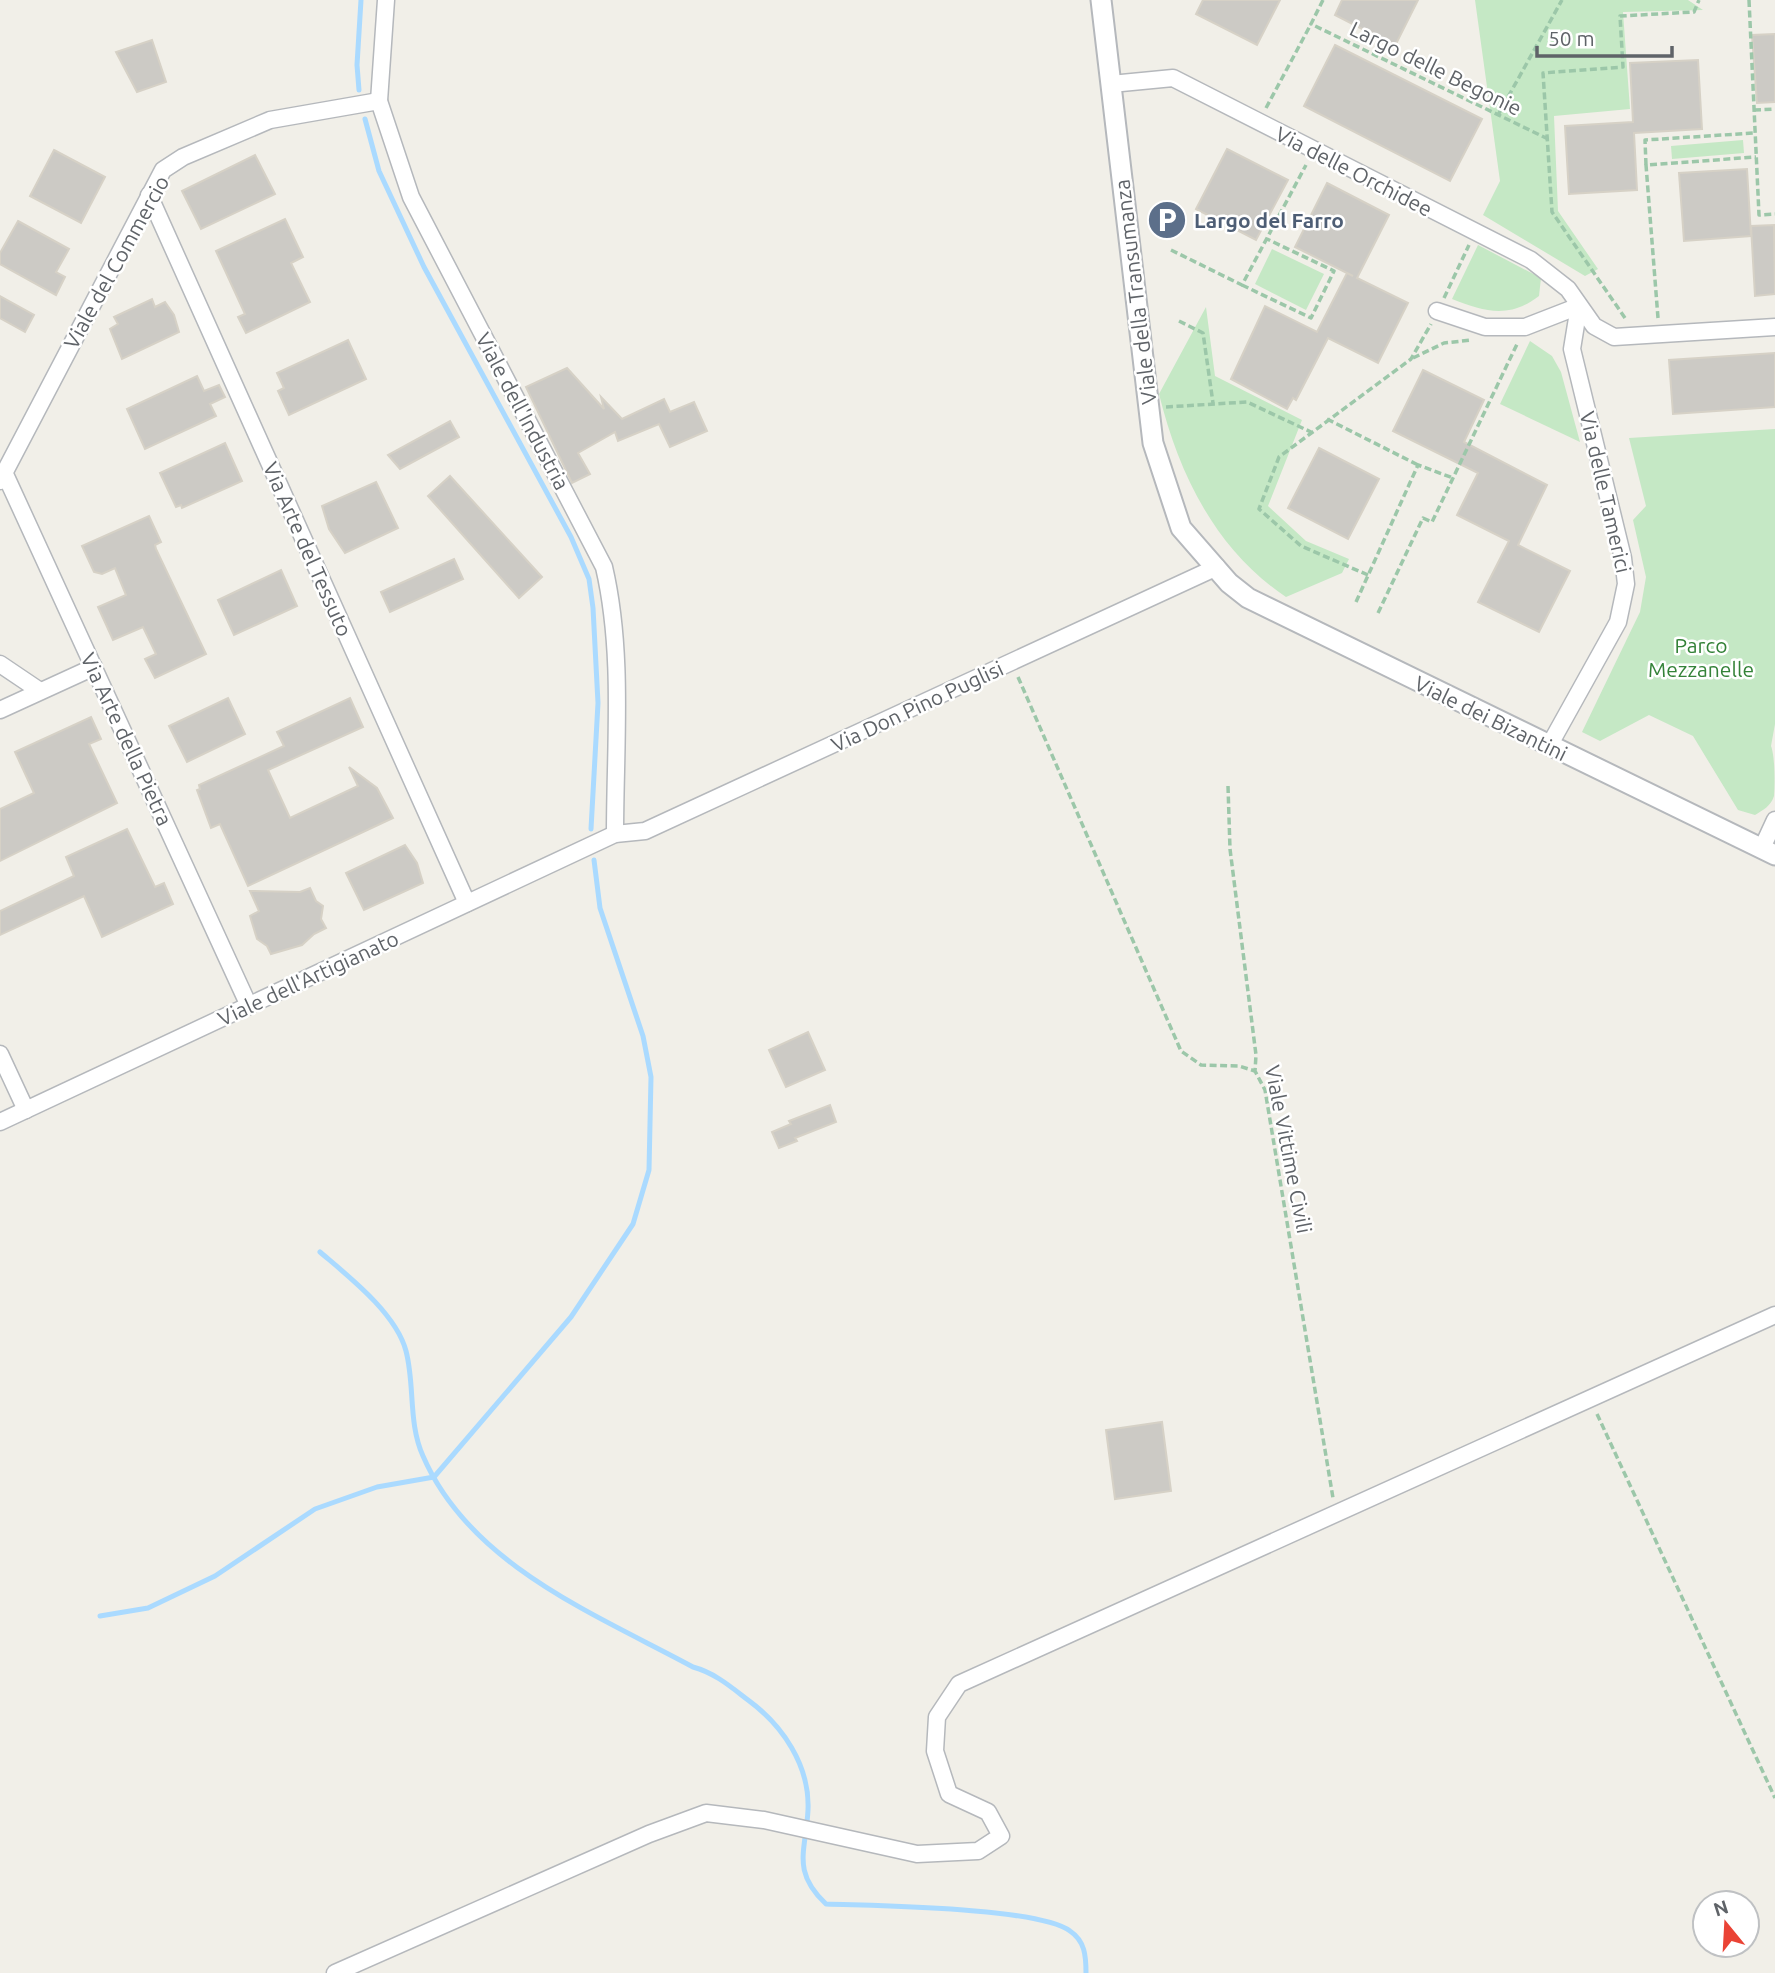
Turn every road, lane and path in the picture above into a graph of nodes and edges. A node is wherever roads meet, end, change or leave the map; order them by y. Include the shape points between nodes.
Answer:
1 (386, 0) edge
2 (1101, 0) edge
3 (1323, 0) edge
4 (1562, 0) edge
5 (1699, 0) edge
6 (1749, 0) edge
7 (1311, 24) junction
8 (1111, 84) junction
9 (379, 101) junction
10 (1775, 109) edge
11 (1754, 110) junction
12 (1498, 115) junction
13 (1258, 122) junction
14 (1755, 133) junction
15 (1548, 139) junction
16 (1314, 150) junction
17 (1756, 157) junction
18 (1646, 165) junction
19 (149, 195) junction
20 (1775, 214) edge
21 (1475, 232) junction
22 (1267, 239) junction
23 (1171, 250) dead end
24 (1242, 285) junction
25 (1579, 306) junction
26 (1437, 312) junction
27 (1179, 321) dead end
28 (1630, 321) dead end
29 (1525, 327) junction
30 (1775, 327) edge
31 (1659, 334) junction
32 (1482, 339) dead end
33 (1411, 359) junction
34 (1213, 403) junction
35 (1149, 409) junction
36 (1327, 419) junction
37 (1311, 432) junction
38 (1418, 465) junction
39 (2, 477) edge
40 (1453, 478) junction
41 (1217, 567) junction
42 (1368, 575) junction
43 (1356, 602) dead end
44 (1378, 613) dead end
45 (1012, 662) junction
46 (0, 664) edge
47 (94, 667) junction
48 (40, 691) junction
49 (0, 710) edge
50 (1549, 746) junction
51 (1228, 786) dead end
52 (1775, 820) edge
53 (615, 834) junction
54 (1768, 852) edge
55 (467, 903) junction
56 (249, 1006) junction
57 (0, 1054) edge
58 (1255, 1071) junction
59 (26, 1110) junction
60 (0, 1122) edge
61 (1775, 1315) edge
62 (1590, 1399) junction
63 (1336, 1516) junction
64 (1775, 1798) edge
65 (335, 1973) edge

1 - 9 street, Viale dell'Industria
2 - 8 street, Viale della Transumanza
3 - 7 path
4 - 12 path
5 - 15 path via 1694,12 1620,16 1623,67 1543,73
6 - 11 path
7 - 12 path, Largo delle Begonie
7 - 13 path
8 - 13 street, Via delle Orchidee via 1172,78
8 - 35 street, Viale della Transumanza
9 - 19 street, Viale del Commercio via 270,120 183,157 163,170
9 - 53 street, Viale dell'Industria via 411,197 604,567 614,610 616,652
10 - 11 path
11 - 14 path
12 - 15 path, Largo delle Begonie
13 - 16 street, Via delle Orchidee
14 - 17 path
14 - 18 path via 1645,140
15 - 28 path via 1552,212 1620,315
16 - 21 street, Via delle Orchidee
16 - 22 path
17 - 18 path
17 - 20 path via 1759,215
18 - 31 path
19 - 39 street, Viale del Commercio
19 - 55 street, Via Arte del Tessuto
21 - 25 street, Via delle Orchidee via 1531,260 1568,289
21 - 26 path
22 - 24 path
22 - 24 path via 1334,271 1311,318
23 - 24 path
25 - 29 street
25 - 31 street, Via delle Orchidee via 1594,326 1615,337
25 - 50 street, Via delle Tamerici via 1573,349 1626,584 1618,622
26 - 29 street via 1485,327
26 - 33 path
27 - 34 path via 1203,333
29 - 40 path
30 - 31 street, Via delle Orchidee
32 - 33 path via 1444,343
33 - 36 path
34 - 35 path
34 - 37 path via 1247,402
35 - 41 street, Viale della Transumanza via 1153,443 1181,528
36 - 37 path
36 - 38 path
37 - 42 path via 1279,457 1259,509 1301,546
38 - 40 path
38 - 42 path
39 - 47 street, Via Arte della Pietra
40 - 44 path via 1432,522 1423,517
41 - 45 street, Via Don Pino Puglisi
41 - 50 street, Viale dei Bizantini via 1248,598
42 - 43 path
45 - 53 street, Via Don Pino Puglisi via 645,831
45 - 58 path via 1181,1051 1201,1065
46 - 48 street
47 - 48 street
47 - 56 street, Via Arte della Pietra
48 - 49 street
50 - 54 street, Viale dei Bizantini
51 - 58 path, Viale Vittime Civili via 1230,849
52 - 54 street
53 - 55 street, Viale dell'Artigianato
55 - 56 street, Viale dell'Artigianato
56 - 59 street, Viale dell'Artigianato
57 - 59 street
58 - 63 path, Viale Vittime Civili via 1265,1090
59 - 60 street, Viale dell'Artigianato
61 - 62 street
62 - 63 street
62 - 64 path
63 - 65 street via 959,1684 937,1717 935,1751 949,1794 988,1812 1001,1836 978,1851 917,1854 764,1820 706,1813 574,1866

